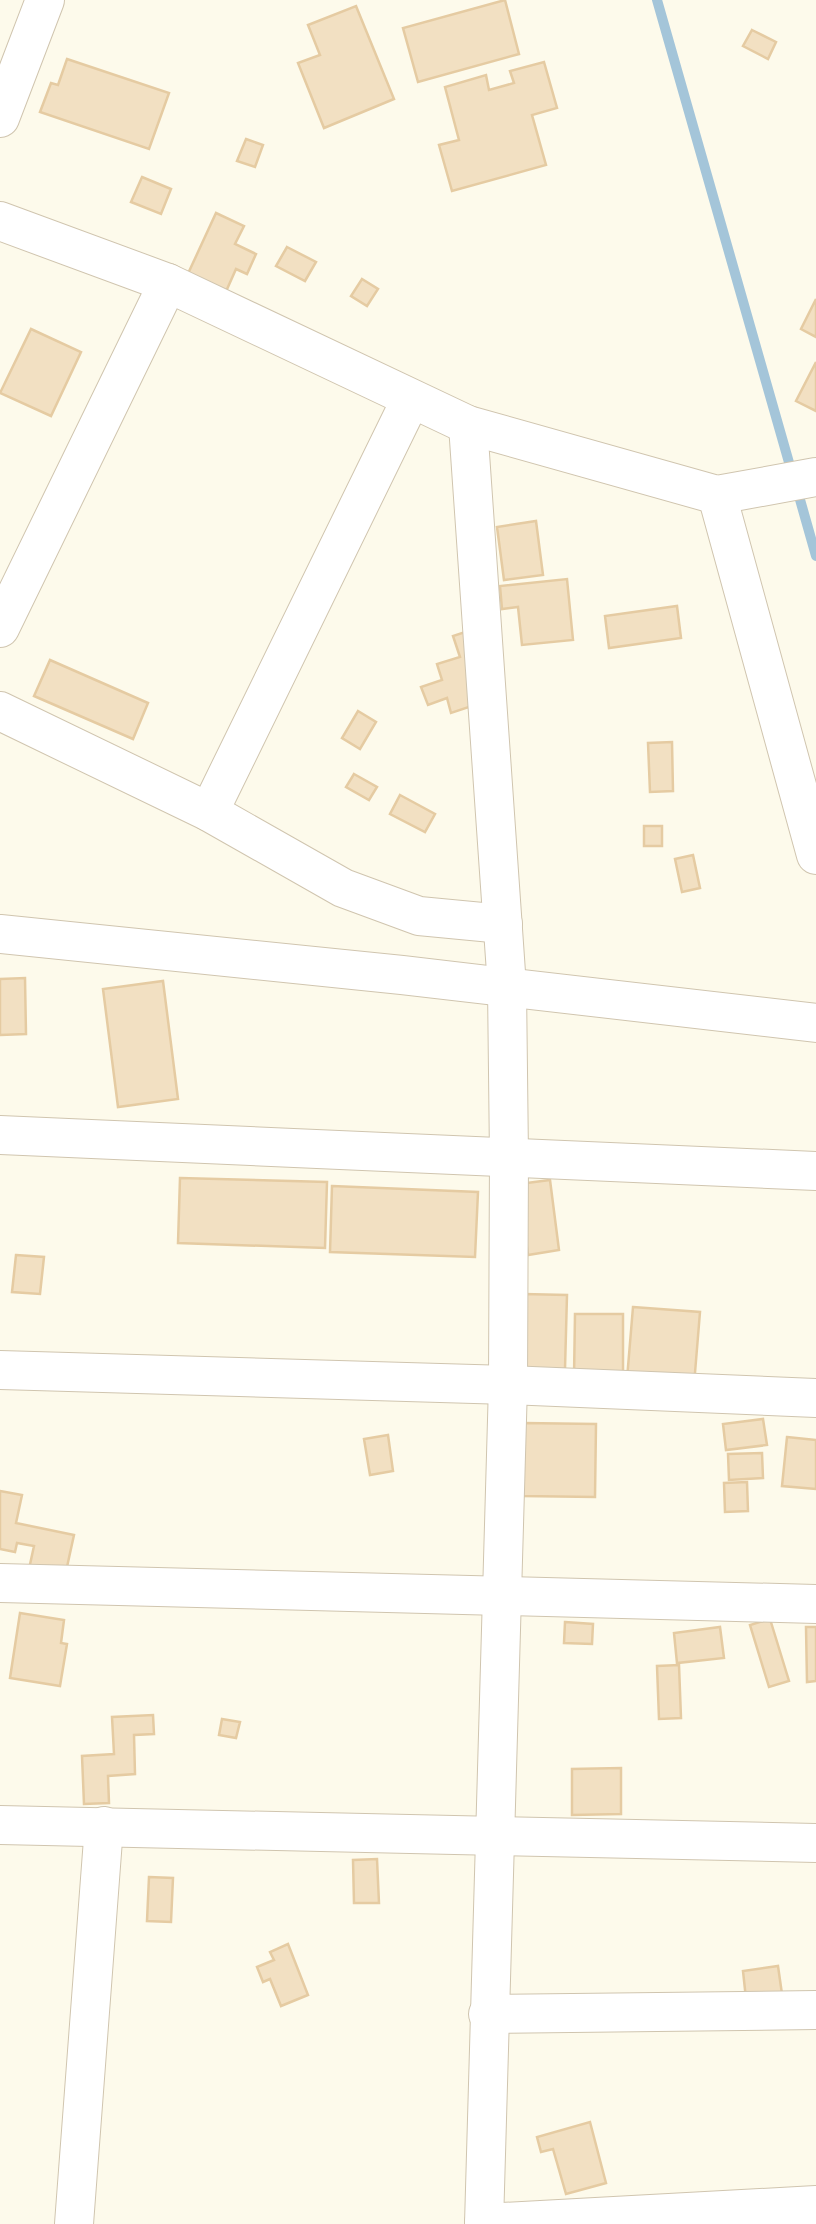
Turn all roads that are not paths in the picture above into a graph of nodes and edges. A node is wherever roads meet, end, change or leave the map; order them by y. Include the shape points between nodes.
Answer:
1 (45, 0) edge
2 (0, 118) edge
3 (0, 221) edge
4 (168, 283) junction
5 (410, 399) junction
6 (468, 425) junction
7 (816, 477) edge
8 (717, 496) junction
9 (0, 628) edge
10 (0, 711) edge
11 (209, 812) junction
12 (816, 856) edge
13 (503, 924) junction
14 (0, 934) edge
15 (507, 987) junction
16 (816, 1023) edge
17 (0, 1135) edge
18 (508, 1157) junction
19 (816, 1171) edge
20 (0, 1370) edge
21 (508, 1384) junction
22 (816, 1398) edge
23 (0, 1583) edge
24 (502, 1596) junction
25 (816, 1604) edge
26 (0, 1824) edge
27 (104, 1826) junction
28 (495, 1838) junction
29 (816, 1842) edge
30 (816, 2010) edge
31 (488, 2014) junction
32 (816, 2205) edge
33 (484, 2223) edge
34 (74, 2224) edge

1 - 2 street
3 - 4 street
4 - 5 street
4 - 9 street
5 - 6 street
5 - 11 street
6 - 8 street
6 - 13 street
7 - 8 street
8 - 12 street
10 - 11 street
11 - 13 street via 343,888 419,916
13 - 15 street
14 - 15 street
15 - 16 street
15 - 18 street
17 - 18 street
18 - 19 street
18 - 21 street
20 - 21 street
21 - 22 street
21 - 24 street
23 - 24 street
24 - 25 street
24 - 28 street
26 - 27 street
27 - 28 street
27 - 34 street
28 - 29 street
28 - 31 street
30 - 31 street
31 - 33 street
32 - 33 street

